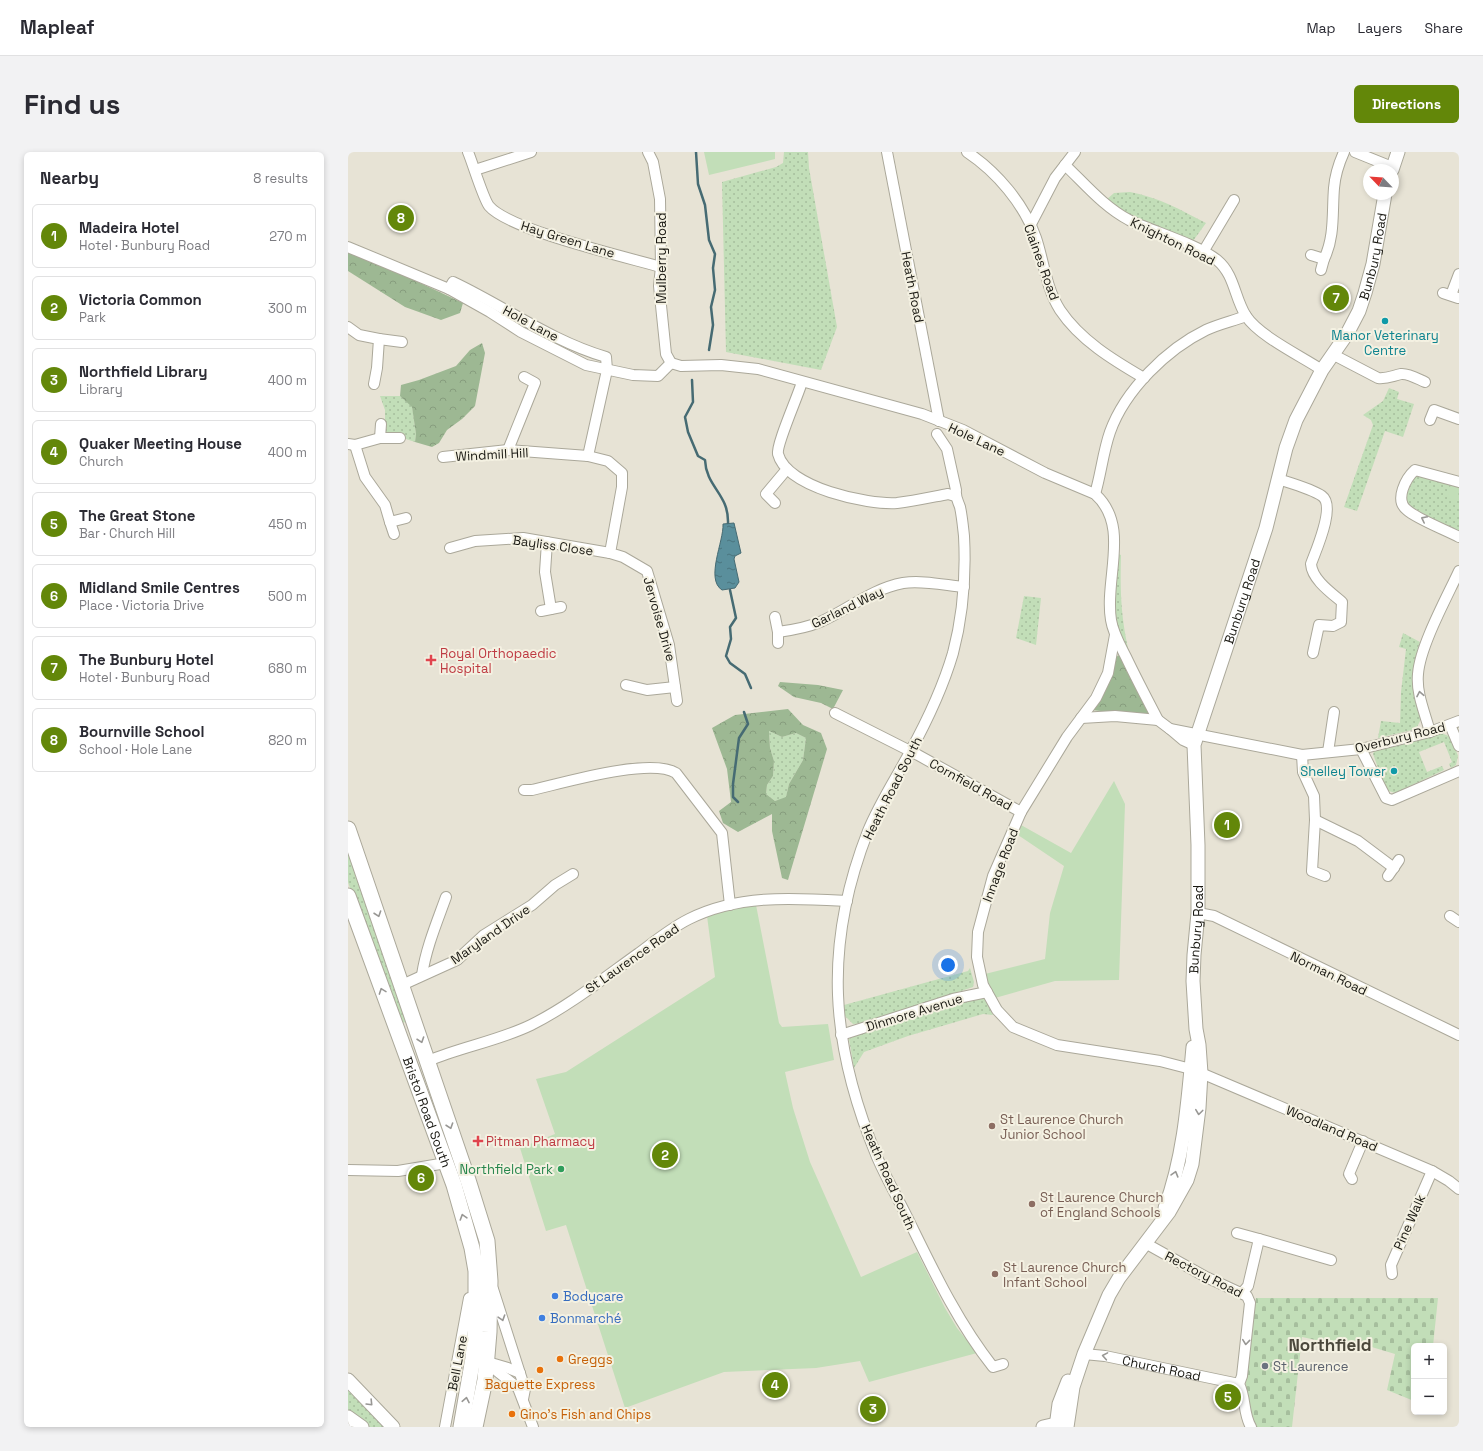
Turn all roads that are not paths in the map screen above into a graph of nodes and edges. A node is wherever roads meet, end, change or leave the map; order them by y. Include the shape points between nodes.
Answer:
1 (468, 152) edge
2 (531, 152) edge
3 (648, 152) edge
4 (887, 152) edge
5 (967, 152) edge
6 (1075, 152) edge
7 (1344, 152) edge
8 (1355, 152) edge
9 (1398, 152) edge
10 (1381, 164) edge
11 (1394, 164) edge
12 (1065, 165) junction
13 (475, 170) junction
14 (1234, 200) dead end
15 (1384, 200) edge
16 (1030, 226) junction
17 (348, 247) edge
18 (1203, 252) junction
19 (1311, 255) dead end
20 (1324, 259) junction
21 (661, 267) junction
22 (1321, 270) dead end
23 (1459, 274) edge
24 (1451, 295) edge
25 (1246, 316) junction
26 (348, 327) edge
27 (379, 339) junction
28 (402, 342) dead end
29 (1332, 354) junction
30 (671, 363) junction
31 (607, 370) junction
32 (1322, 370) junction
33 (524, 377) dead end
34 (1144, 378) junction
35 (802, 382) junction
36 (1425, 382) dead end
37 (374, 384) dead end
38 (1430, 420) dead end
39 (939, 421) junction
40 (1456, 422) edge
41 (381, 424) dead end
42 (937, 434) dead end
43 (380, 438) junction
44 (400, 438) dead end
45 (351, 444) edge
46 (508, 450) junction
47 (588, 456) junction
48 (443, 457) dead end
49 (787, 469) junction
50 (1278, 480) junction
51 (1459, 482) edge
52 (1096, 494) junction
53 (955, 496) junction
54 (775, 503) dead end
55 (406, 518) dead end
56 (390, 522) junction
57 (394, 534) dead end
58 (1459, 537) edge
59 (547, 542) junction
60 (450, 548) dead end
61 (610, 554) junction
62 (1459, 571) edge
63 (964, 587) junction
64 (551, 609) dead end
65 (775, 617) dead end
66 (778, 632) junction
67 (1115, 635) junction
68 (778, 643) dead end
69 (1314, 653) dead end
70 (626, 685) dead end
71 (675, 687) junction
72 (677, 701) dead end
73 (1334, 712) dead end
74 (836, 713) dead end
75 (1081, 718) junction
76 (1158, 720) junction
77 (1454, 723) edge
78 (1430, 732) junction
79 (1196, 739) junction
80 (1459, 746) edge
81 (1361, 749) junction
82 (911, 752) junction
83 (1328, 752) junction
84 (1302, 755) junction
85 (1459, 771) edge
86 (524, 790) dead end
87 (1021, 812) junction
88 (1315, 820) junction
89 (348, 829) edge
90 (1394, 868) dead end
91 (573, 874) dead end
92 (1326, 876) dead end
93 (348, 896) edge
94 (446, 897) dead end
95 (847, 901) junction
96 (730, 905) junction
97 (1198, 913) junction
98 (1450, 916) dead end
99 (1459, 922) edge
100 (422, 975) junction
101 (402, 985) junction
102 (987, 992) junction
103 (413, 1016) junction
104 (395, 1027) junction
105 (841, 1035) junction
106 (1459, 1036) edge
107 (428, 1061) junction
108 (410, 1066) junction
109 (1196, 1071) junction
110 (1363, 1141) junction
111 (446, 1163) junction
112 (348, 1170) edge
113 (1432, 1171) junction
114 (1348, 1175) dead end
115 (1459, 1189) edge
116 (1237, 1233) dead end
117 (1259, 1239) junction
118 (1145, 1244) junction
119 (1331, 1260) dead end
120 (1392, 1274) dead end
121 (490, 1281) junction
122 (1242, 1293) junction
123 (469, 1298) dead end
124 (1084, 1354) junction
125 (480, 1360) junction
126 (1003, 1364) dead end
127 (520, 1373) junction
128 (348, 1380) edge
129 (1239, 1384) junction
130 (523, 1399) junction
131 (348, 1417) edge
132 (1060, 1426) edge
133 (362, 1427) edge
134 (393, 1427) edge
135 (445, 1427) edge
136 (461, 1427) edge
137 (475, 1427) edge
138 (533, 1427) edge
139 (1042, 1427) edge
140 (1251, 1427) edge

1 - 13 street, Hay Green Lane
2 - 13 street
3 - 21 street, Mulberry Road via 653,162 660,199
4 - 39 street, Heath Road
5 - 16 street, Claines Road via 980,160 1006,184
6 - 12 street
7 - 20 street via 1334,186 1331,236
8 - 10 street
9 - 11 main road
12 - 16 street via 1055,178
12 - 18 street, Knighton Road via 1109,208 1129,220
13 - 21 street, Hay Green Lane via 488,204 497,214 531,229
14 - 18 street
15 - 29 main road, Bunbury Road via 1365,294 1347,334
16 - 34 street, Claines Road via 1047,284 1060,309 1074,327 1099,350
17 - 31 street, Hole Lane via 449,289 453,282 564,341 606,357
18 - 25 street, Knighton Road via 1228,270
19 - 20 street
20 - 22 street
21 - 30 street, Mulberry Road via 661,312 666,354
23 - 24 street
25 - 32 street, Knighton Road via 1272,338
25 - 34 street via 1188,340 1165,357
26 - 27 street via 359,335
27 - 28 street
27 - 37 street
29 - 32 main road, Bunbury Road
29 - 36 street via 1378,378 1407,374
30 - 31 street via 658,376
30 - 35 street, Hole Lane via 681,366 721,365 758,369
31 - 47 street
32 - 50 main road, Bunbury Road via 1296,420
33 - 46 street via 535,383
34 - 52 street via 1128,399 1111,430
35 - 39 street, Hole Lane via 873,400
35 - 49 street via 778,449
38 - 40 street via 1434,410
39 - 52 street, Hole Lane via 963,430 1045,473
41 - 43 street
42 - 53 street, Heath Road South via 946,450 956,490
43 - 44 street
43 - 45 street
45 - 56 street via 365,477 385,505
46 - 47 street, Windmill Hill
46 - 48 street, Windmill Hill
47 - 61 street via 608,461 622,473 622,487
49 - 53 street via 812,484 860,501 897,503 948,494
49 - 54 street via 766,494
50 - 69 street via 1322,496 1328,504 1328,514 1311,564 1312,572 1327,590 1342,602 1342,613 1341,622 1333,626 1319,625
50 - 79 main road, Bunbury Road via 1266,528
58 -> 51 street via 1406,510 1401,501 1408,476 1415,470
52 - 67 street, Hole Lane via 1111,514 1114,533 1110,587 1111,620
53 - 63 street, Heath Road South via 960,508 964,536
55 - 56 street
56 - 57 street
59 - 60 street, Bayliss Close via 504,538 475,541
59 - 61 street, Bayliss Close
59 - 64 street via 544,572
61 - 71 street, Jervoise Drive via 627,559 647,571 669,645
78 -> 62 street via 1419,692 1418,674 1431,632
63 - 66 street, Garland Way via 902,583 866,596 816,623 796,630
63 - 82 street, Heath Road South via 953,652 942,685
65 - 66 street
66 - 68 street
67 - 75 street, Innage Road via 1108,673 1096,698
67 - 76 street, Hole Lane
70 - 71 street via 647,690
71 - 72 street, Jervoise Drive
73 - 83 street
74 - 82 street, Cornfield Road
75 - 76 street via 1115,716
75 - 87 street, Innage Road
76 - 79 street, Hole Lane via 1170,729
77 - 78 street, Overbury Road
77 - 80 street
78 - 81 street, Overbury Road
79 - 84 street, Overbury Road
79 - 97 main road, Bunbury Road
81 - 83 street, Overbury Road
81 - 85 street via 1386,798 1392,800
82 - 87 street, Cornfield Road
82 - 95 street, Heath Road South via 869,830
83 - 84 street, Overbury Road
84 - 88 street via 1303,772 1314,796
86 - 96 street via 634,768 668,768 676,773 722,833
87 - 102 street, Innage Road via 992,876 978,932 977,957
88 - 90 street via 1358,841
88 - 92 street via 1312,871
89 -> 101 highway, Bristol Road South
91 - 100 street, Maryland Drive via 555,885 532,905 484,935 457,960
104 -> 93 highway, Bristol Road South
94 - 100 street via 424,961
95 - 96 street, St Laurence Road via 784,898 760,899
95 - 105 street, Heath Road South via 837,970
96 - 107 street, St Laurence Road via 689,919 663,935 592,988 530,1026 441,1054
97 - 106 street, Norman Road via 1214,916
97 - 109 main road, Bunbury Road via 1194,955 1196,1029 1200,1045
98 - 99 street
100 - 101 street, Maryland Drive
101 - 103 highway, Bristol Road South
102 - 105 street, Dinmore Avenue via 953,999
102 - 109 street, Innage Road via 997,1010 1013,1027 1029,1035 1057,1045 1160,1061
103 - 104 highway via 405,1028
103 -> 107 highway, Bristol Road South
104 - 108 highway, Bristol Road South
105 - 126 street, Heath Road South via 848,1070 878,1158 923,1250 979,1349 993,1367
107 - 108 highway
107 -> 121 highway, Bristol Road South via 483,1226 488,1249
108 - 111 highway, Bristol Road South
109 - 110 street, Woodland Road
109 - 118 main road, Bunbury Road via 1199,1108 1192,1164 1179,1195
110 - 113 street, Woodland Road
110 - 114 street
111 - 112 street via 398,1171
125 -> 111 highway, Bristol Road South via 476,1271 472,1248
113 - 115 street, Woodland Road
113 - 120 street, Pine Walk via 1391,1265
116 - 117 street
117 - 119 street
117 - 122 street via 1248,1286
118 - 122 street, Rectory Road
118 - 124 main road, Bunbury Road via 1109,1295
121 - 125 highway, Bristol Road South
121 -> 127 street, Bristol Road South
122 -> 129 street, Rectory Road via 1248,1296 1250,1303
123 - 135 street, Bell Lane
129 -> 124 street, Church Road via 1105,1356
124 - 132 main road via 1065,1387 1058,1411
125 - 127 street
125 - 130 street, Bristol Road South via 518,1388
136 -> 125 highway
125 - 137 highway via 485,1380
127 - 130 street, Bristol Road South via 525,1389
128 -> 134 main road
129 - 140 street
130 - 138 street, Bristol Road South
131 - 133 main road
132 - 139 main road

